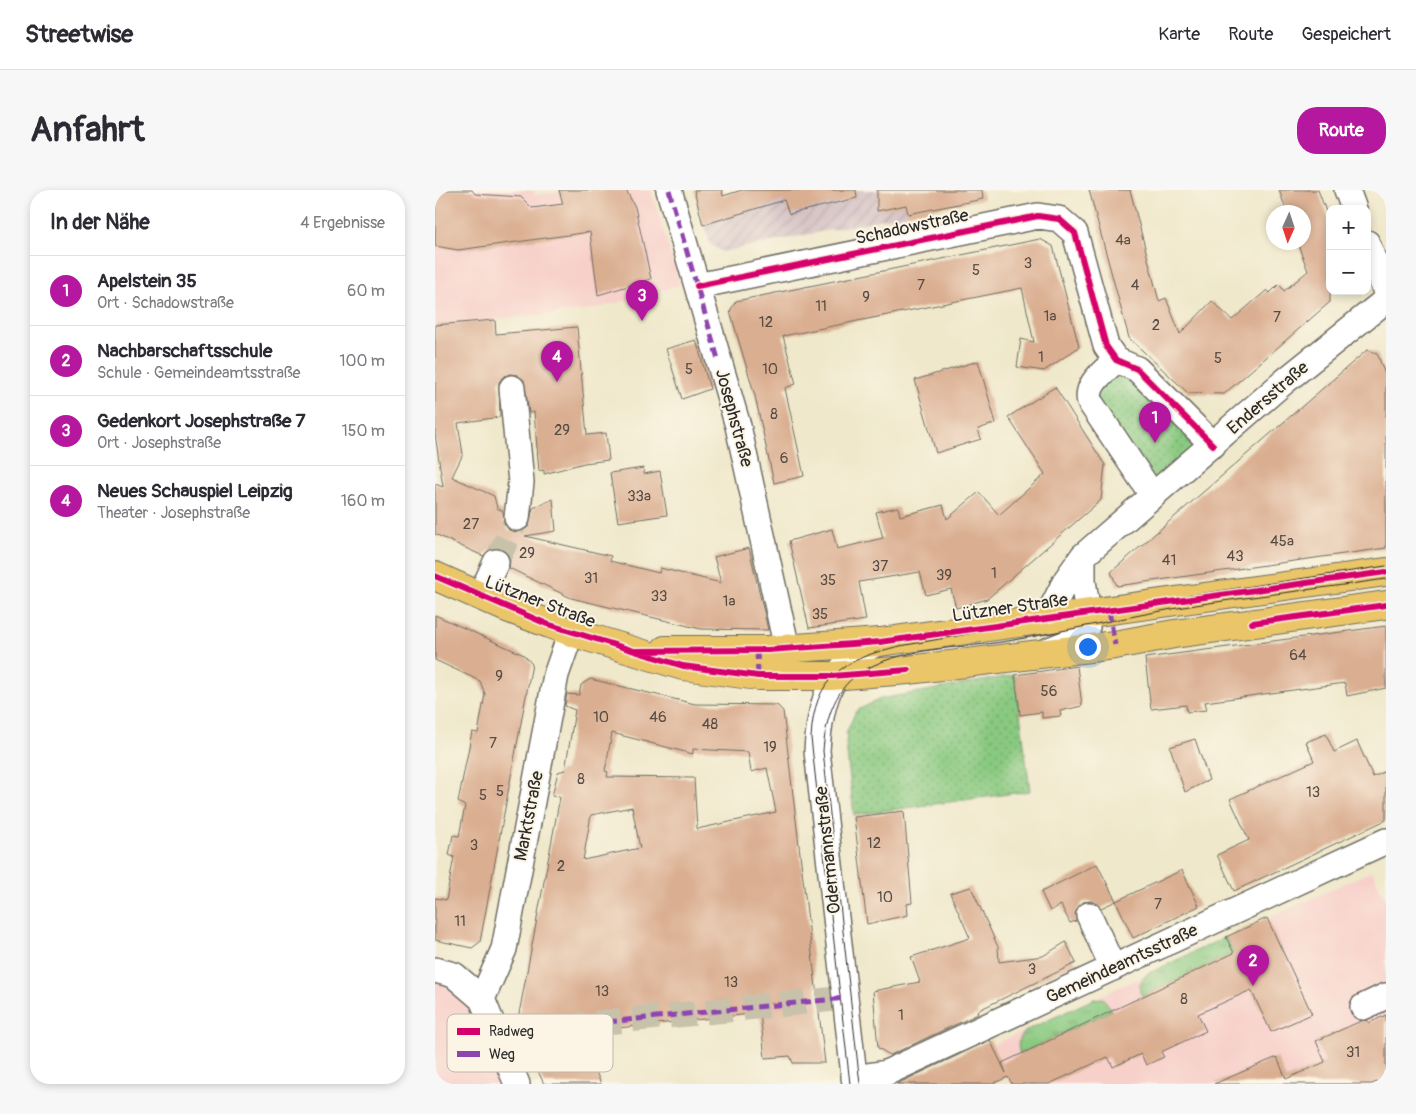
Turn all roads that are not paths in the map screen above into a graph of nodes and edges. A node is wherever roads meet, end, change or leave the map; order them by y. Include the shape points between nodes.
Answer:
1 (669, 190) edge
2 (1347, 190) edge
3 (1353, 205) edge
4 (1370, 250) edge
5 (697, 286) junction
6 (1386, 292) edge
7 (1386, 300) edge
8 (1116, 360) junction
9 (512, 388) dead end
10 (1213, 445) junction
11 (1153, 496) junction
12 (517, 518) tunnel mouth
13 (1083, 556) junction
14 (496, 562) tunnel mouth
15 (1386, 572) edge
16 (435, 576) edge
17 (480, 596) junction
18 (1386, 605) edge
19 (1088, 613) junction
20 (1047, 618) junction
21 (571, 632) junction
22 (880, 642) junction
23 (787, 649) junction
24 (636, 650) junction
25 (1042, 652) junction
26 (836, 676) junction
27 (1386, 841) edge
28 (1089, 915) dead end
29 (1113, 968) junction
30 (435, 970) edge
31 (1386, 996) edge
32 (482, 999) junction
33 (1363, 1007) dead end
34 (492, 1014) edge
35 (855, 1081) edge

1 - 5 street, Josephstraße
2 - 3 street
4 - 6 street
5 - 8 street, Schadowstraße via 1037,216 1059,219 1075,233 1106,346
5 - 23 street, Josephstraße via 738,426
7 - 10 street, Endersstraße via 1285,381
8 - 10 street via 1137,369
8 - 11 street via 1090,386 1088,394
9 - 12 street via 521,482
10 - 11 street, Endersstraße
11 - 13 street, Endersstraße
13 - 19 street
13 - 20 street, Endersstraße via 1066,580
14 - 17 street
15 - 19 main road, Lützner Straße
16 - 17 main road, Lützner Straße
17 - 21 main road, Lützner Straße
18 - 25 main road, Lützner Straße via 1115,645
19 - 20 main road, Lützner Straße
19 - 25 street via 1087,627 1075,640
20 - 22 main road, Lützner Straße
21 - 24 main road, Lützner Straße
21 - 32 street, Marktstraße via 556,675 504,949
22 - 23 main road, Lützner Straße
22 - 26 street, Odermannstraße via 855,656
23 - 24 main road, Lützner Straße
24 - 26 main road, Lützner Straße via 683,666 710,671 758,676
25 - 26 main road, Lützner Straße
26 - 35 street, Odermannstraße via 821,707 817,751
27 - 29 street, Gemeindeamtsstraße
28 - 29 street
29 - 35 street, Gemeindeamtsstraße via 886,1073
30 - 32 street via 454,975
31 - 33 street
32 - 34 street

